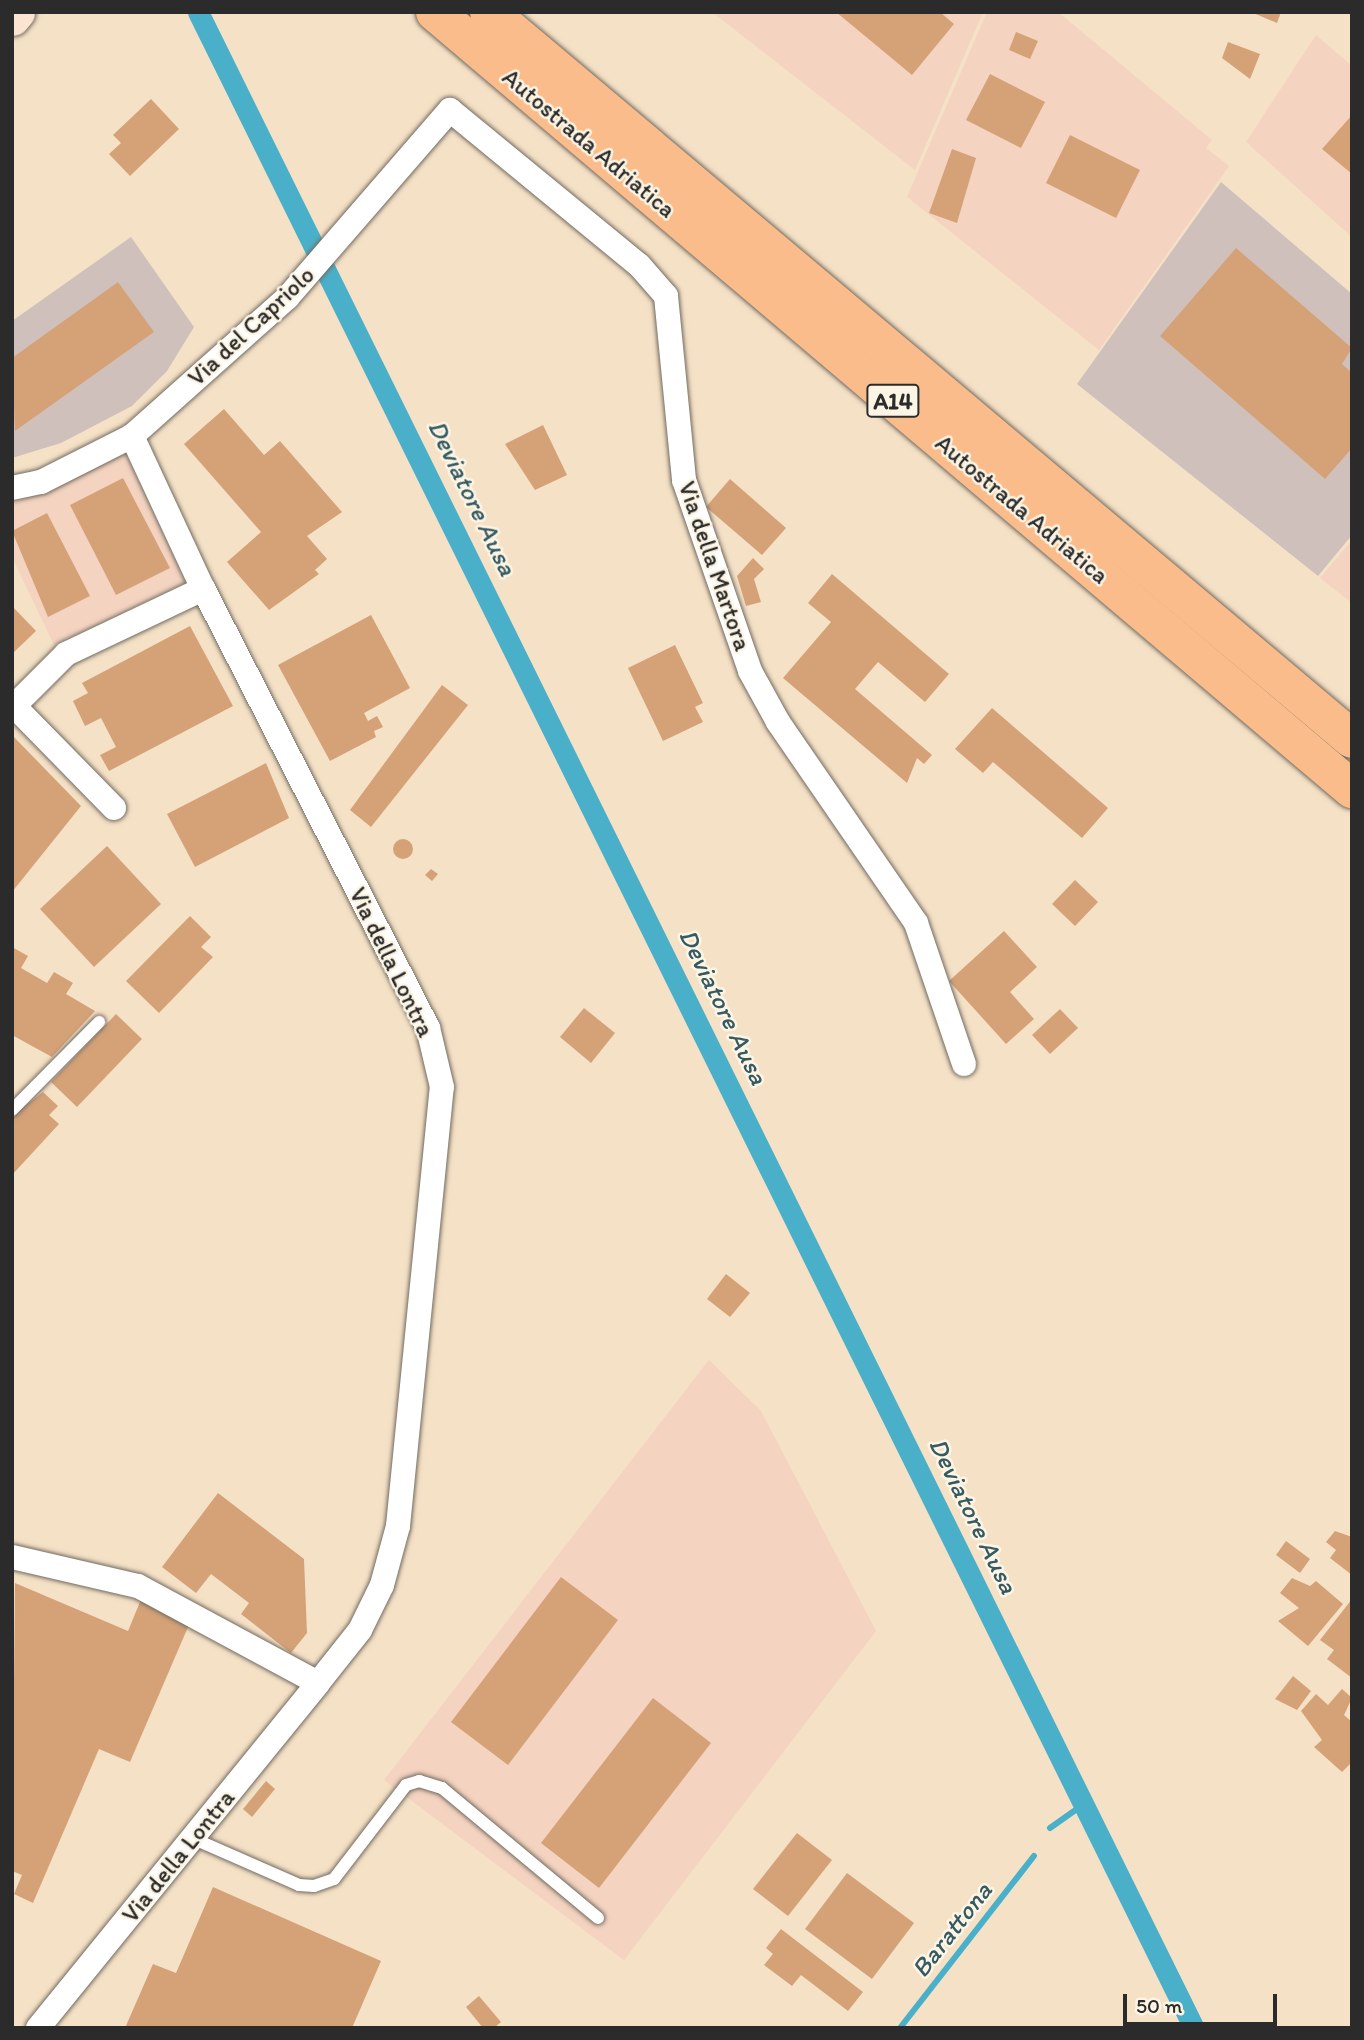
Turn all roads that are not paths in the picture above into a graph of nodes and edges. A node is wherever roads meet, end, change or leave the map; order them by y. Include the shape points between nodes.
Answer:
1 (17, 12) edge
2 (435, 12) edge
3 (489, 12) edge
4 (12, 18) edge
5 (450, 110) joint
6 (132, 436) junction
7 (12, 488) edge
8 (203, 589) junction
9 (1352, 739) edge
10 (1352, 789) edge
11 (114, 808) dead end
12 (99, 1022) dead end
13 (964, 1064) dead end
14 (12, 1110) edge
15 (12, 1557) edge
16 (318, 1684) junction
17 (192, 1838) junction
18 (598, 1917) dead end
19 (38, 2028) edge

1 - 4 street
2 - 10 highway, Autostrada Adriatica / A14
3 - 9 highway, Autostrada Adriatica / A14
5 - 6 street, Via del Capriolo via 373,204 295,288
5 - 13 street, Via della Martora via 639,265 666,296 684,480 750,671 778,722 916,923
6 - 7 street, Via del Capriolo via 41,482
6 - 8 street, Via della Lontra
8 - 11 street via 66,654 14,706
8 - 16 street, Via della Lontra via 428,1028 442,1087 398,1526 382,1585 360,1630
12 - 14 lane
15 - 16 street via 149,1591
16 - 17 street, Via della Lontra
17 - 18 lane via 299,1885 314,1886 334,1879 406,1786 419,1781 442,1788
17 - 19 street, Via della Lontra

